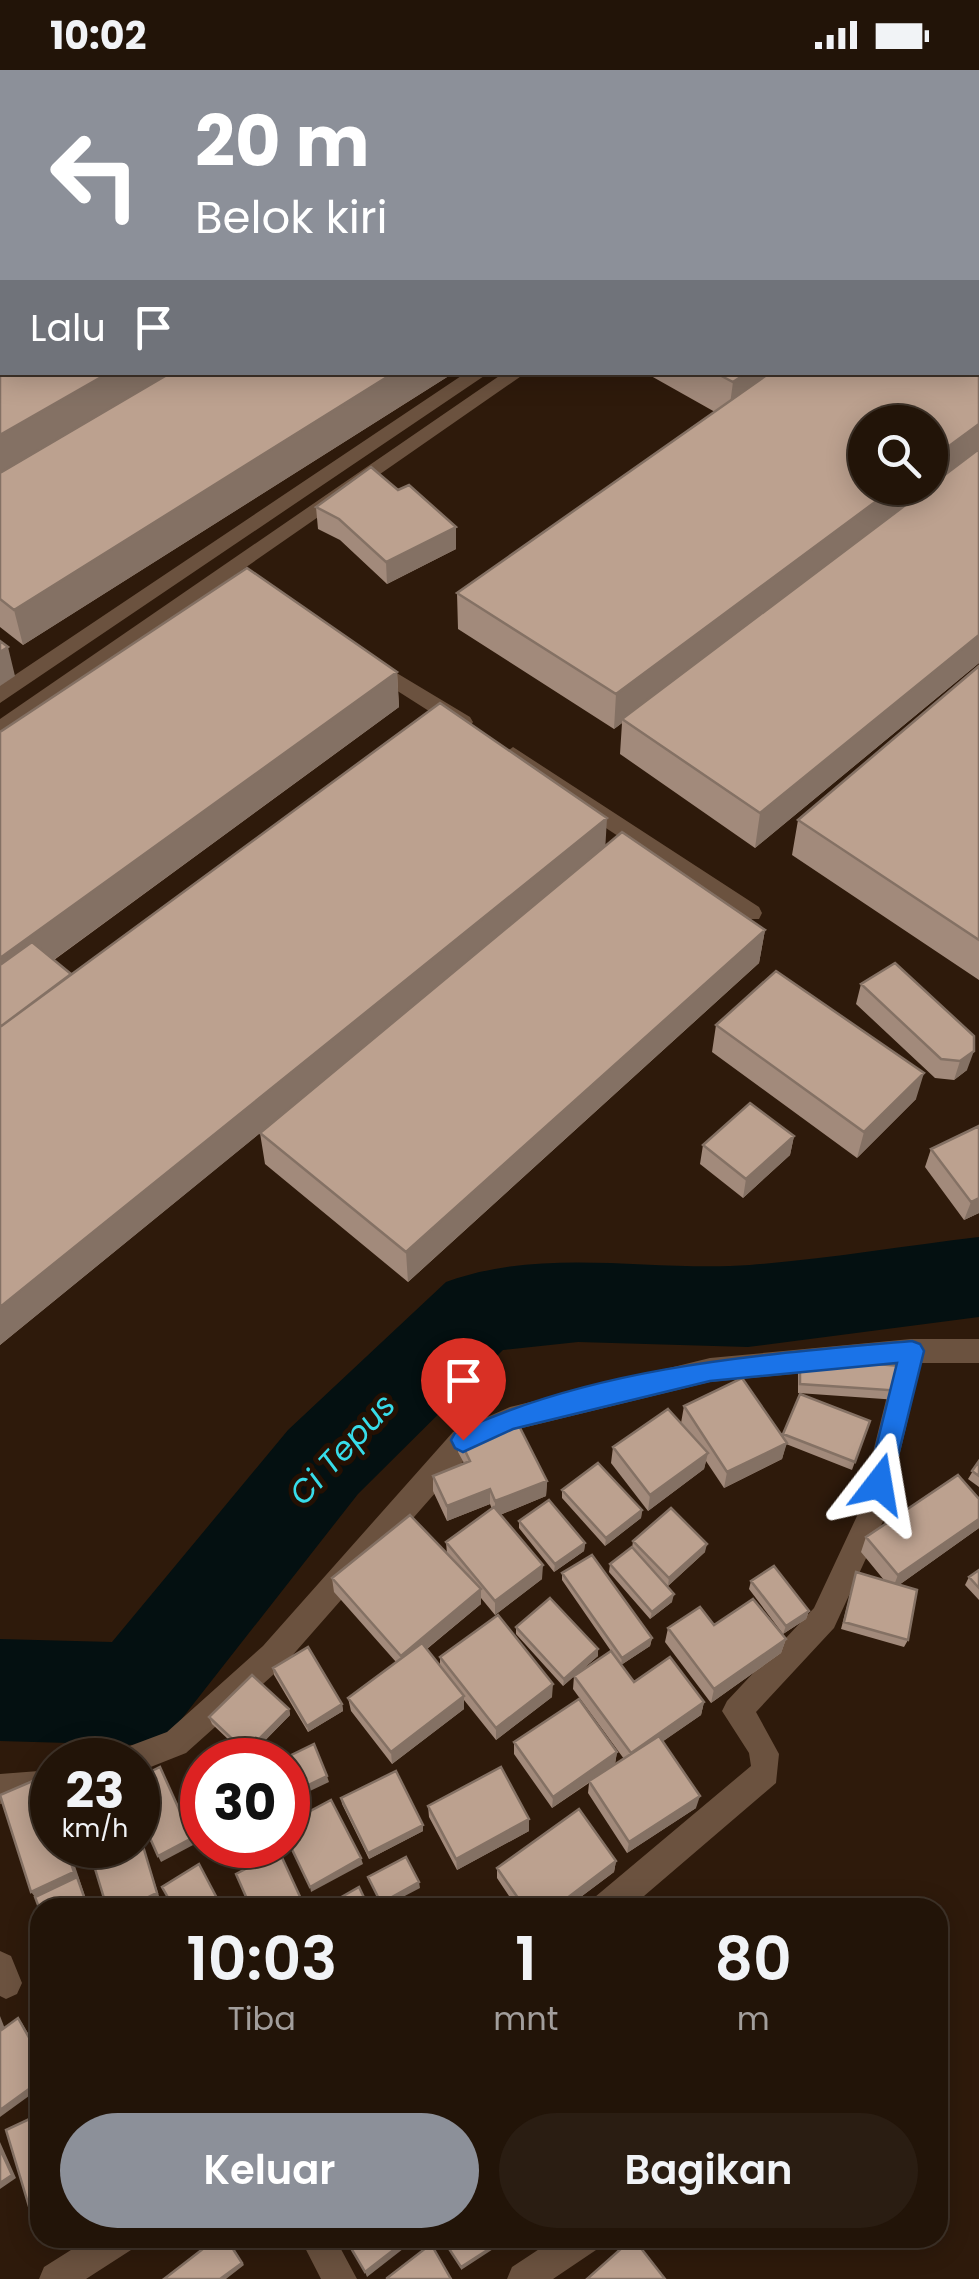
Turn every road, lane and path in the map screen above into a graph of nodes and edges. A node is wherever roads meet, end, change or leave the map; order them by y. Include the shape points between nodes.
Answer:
1 (477, 375) edge
2 (514, 375) edge
3 (344, 647) edge
4 (0, 695) edge
5 (0, 730) edge
6 (751, 913) dead end
7 (912, 1351) junction
8 (979, 1351) edge
9 (160, 1749) edge
10 (30, 1787) edge
11 (0, 1789) edge
12 (618, 1898) edge
13 (104, 2248) edge
14 (323, 2248) edge
15 (569, 2248) edge
16 (56, 2279) edge
17 (340, 2279) edge
18 (524, 2279) edge

1 - 4 street
2 - 5 street via 234,578
3 - 6 street
7 - 8 street
7 - 9 street via 710,1370 510,1419 463,1440 273,1656 176,1744
7 - 12 street via 871,1518 824,1618 736,1711 761,1742 765,1773
10 - 11 street
13 - 16 street
14 - 17 street
15 - 18 street

